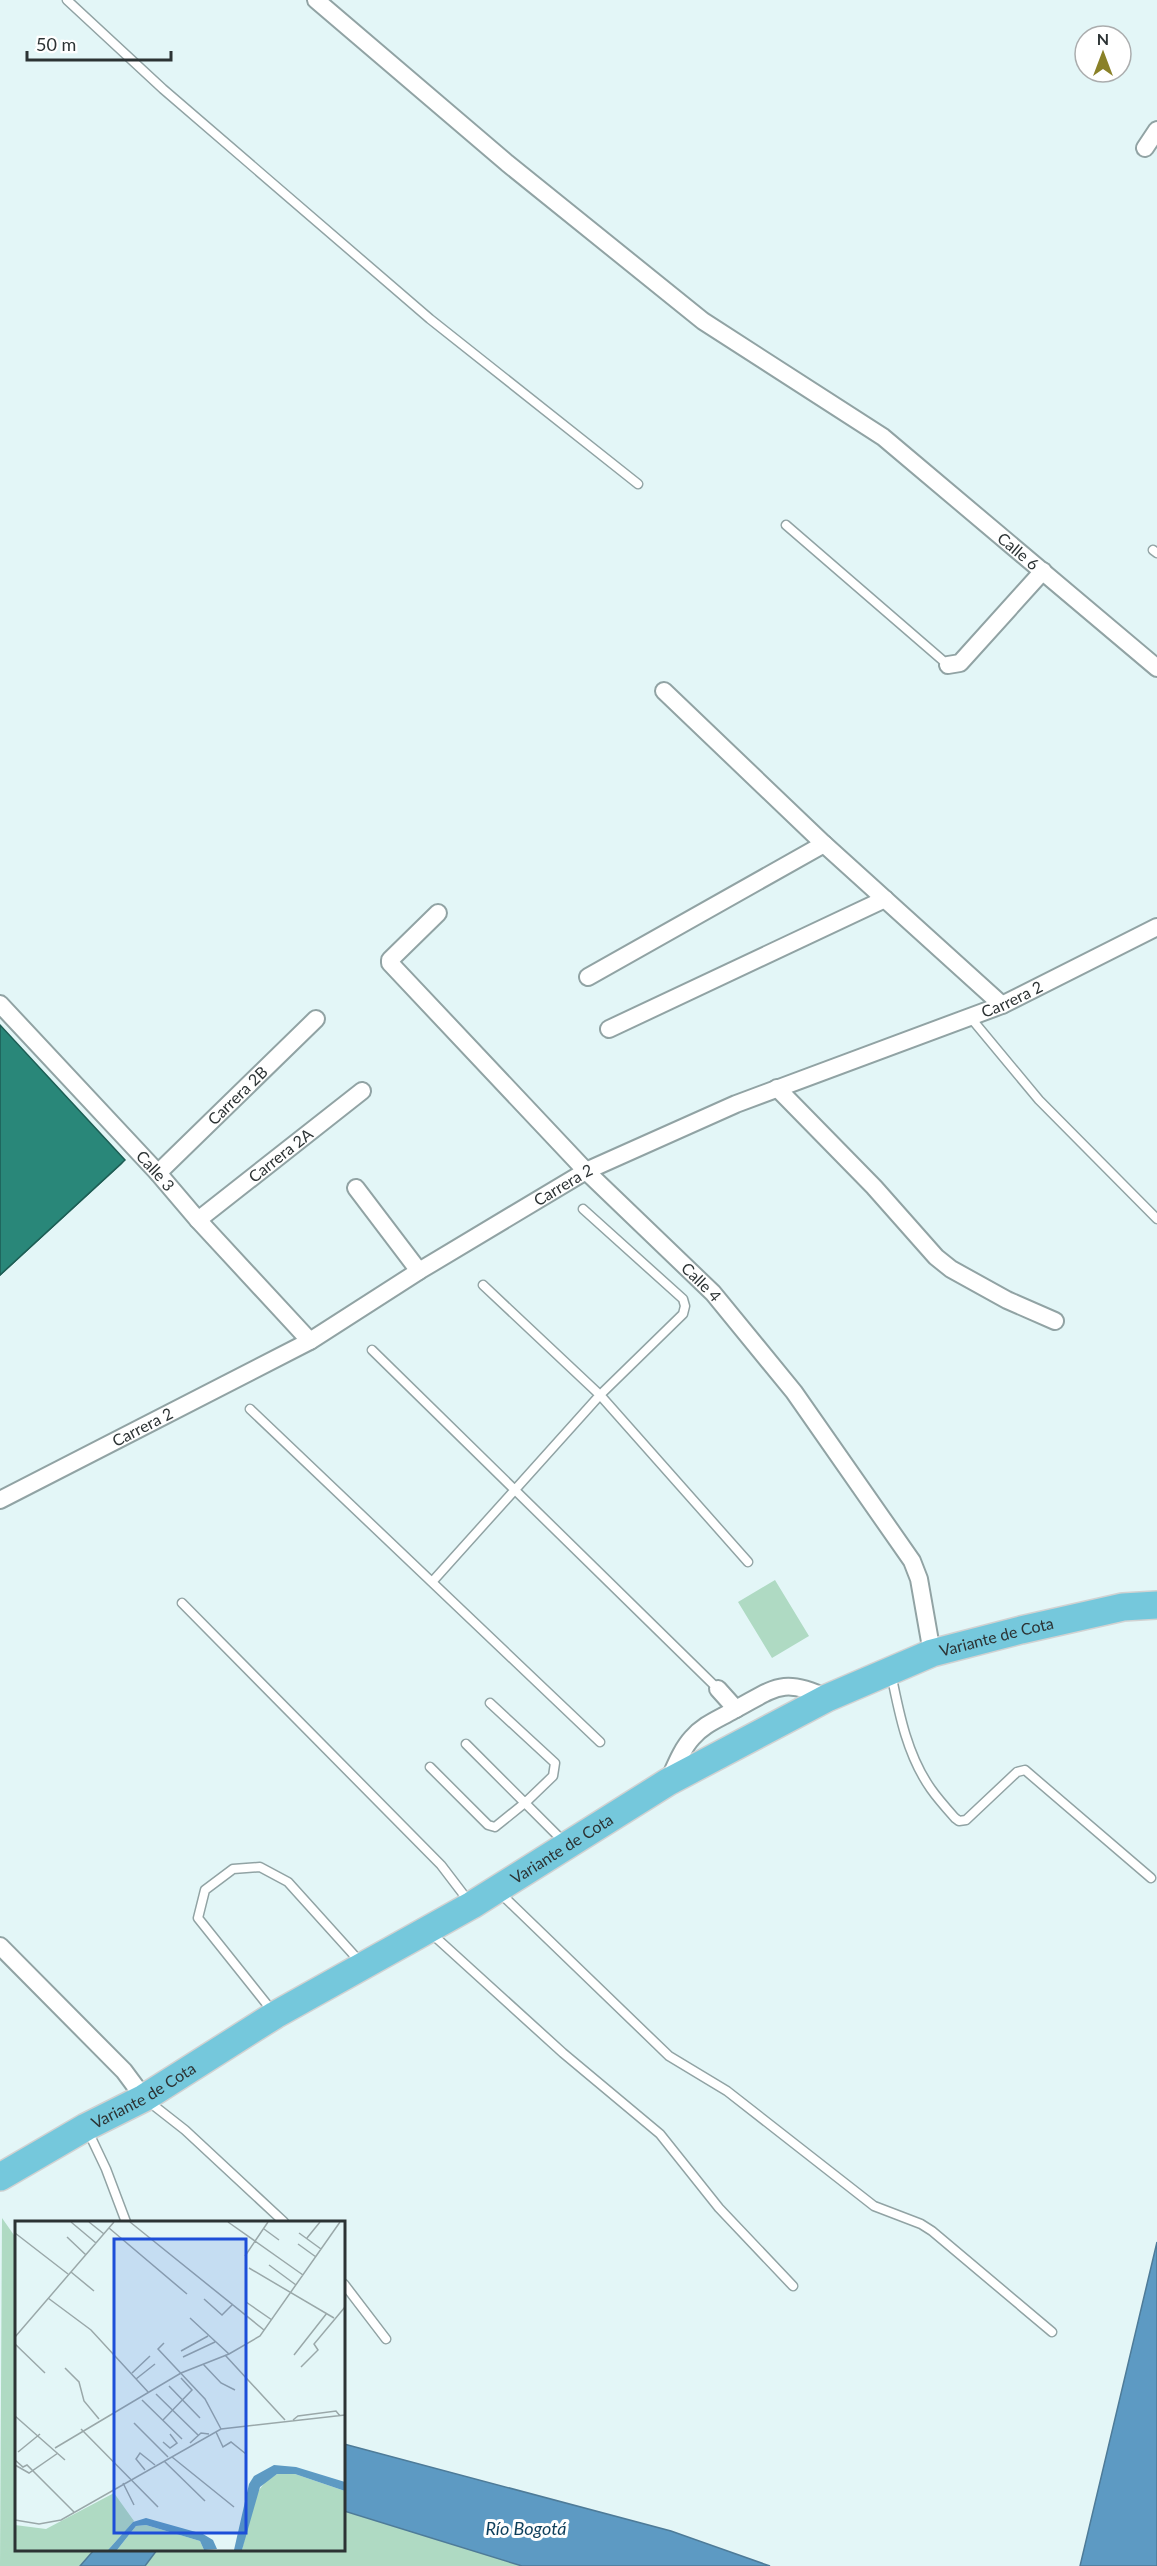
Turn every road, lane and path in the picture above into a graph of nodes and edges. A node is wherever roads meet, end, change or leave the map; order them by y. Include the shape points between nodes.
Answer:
1 (67, 0) edge
2 (316, 0) edge
3 (1157, 130) edge
4 (1145, 148) dead end
5 (638, 484) dead end
6 (786, 525) dead end
7 (1043, 571) junction
8 (948, 665) joint
9 (1157, 668) edge
10 (664, 691) dead end
11 (824, 844) junction
12 (885, 899) junction
13 (438, 913) dead end
14 (1157, 927) edge
15 (588, 976) dead end
16 (0, 1004) edge
17 (1002, 1005) junction
18 (970, 1017) junction
19 (316, 1019) dead end
20 (609, 1029) dead end
21 (777, 1088) junction
22 (362, 1091) dead end
23 (586, 1171) junction
24 (158, 1173) junction
25 (356, 1188) dead end
26 (583, 1209) dead end
27 (1157, 1219) edge
28 (198, 1220) junction
29 (419, 1271) junction
30 (483, 1285) dead end
31 (1055, 1321) dead end
32 (309, 1341) junction
33 (372, 1350) dead end
34 (600, 1395) junction
35 (250, 1409) dead end
36 (513, 1490) junction
37 (0, 1500) edge
38 (748, 1562) dead end
39 (432, 1582) junction
40 (182, 1603) dead end
41 (1157, 1605) edge
42 (932, 1653) junction
43 (890, 1671) junction
44 (718, 1689) joint
45 (827, 1698) junction
46 (490, 1703) dead end
47 (736, 1709) junction
48 (600, 1742) dead end
49 (466, 1744) dead end
50 (430, 1767) dead end
51 (668, 1782) junction
52 (526, 1802) junction
53 (568, 1846) junction
54 (1151, 1878) dead end
55 (497, 1889) junction
56 (472, 1905) junction
57 (427, 1929) junction
58 (0, 1946) edge
59 (364, 1966) junction
60 (275, 2015) junction
61 (144, 2098) junction
62 (86, 2127) junction
63 (0, 2177) edge
64 (125, 2221) edge
65 (282, 2221) edge
66 (345, 2284) edge
67 (793, 2286) dead end
68 (1052, 2332) dead end
69 (386, 2338) dead end

1 - 5 lane via 430,319
2 - 7 street, Calle 6 via 507,163 703,321 879,434
3 - 4 street
6 - 8 lane
7 - 8 street via 960,663
7 - 9 street, Calle 6
10 - 11 street
11 - 12 street
11 - 15 street
12 - 17 street
12 - 20 street
13 - 23 street, Calle 4 via 390,963
14 - 17 street, Carrera 2
16 - 24 street, Calle 3
17 - 18 street, Carrera 2
18 - 21 street, Carrera 2
18 - 27 lane via 1040,1100
19 - 24 street, Carrera 2B
21 - 23 street, Carrera 2
21 - 31 street via 936,1257 1007,1300
22 - 28 street, Carrera 2A
23 - 29 street, Carrera 2
23 - 42 street, Calle 4 via 712,1293 794,1392 912,1561 919,1579
24 - 28 street, Calle 3
25 - 29 street
26 - 34 lane via 683,1299 685,1306 683,1314
28 - 32 street, Calle 3
29 - 32 street, Carrera 2
30 - 34 lane
32 - 37 street, Carrera 2
33 - 36 lane
34 - 36 lane
34 - 38 lane
35 - 39 lane
36 - 39 lane
36 - 44 lane
39 - 48 lane
40 - 56 lane via 441,1865
41 - 42 main road, Variante de Cota via 1112,1610
42 - 43 main road, Variante de Cota
43 - 45 main road, Variante de Cota
43 - 54 lane via 913,1755 930,1788 955,1818 966,1820 1017,1772 1025,1770
44 - 47 street
45 - 47 street via 805,1687 781,1687
45 - 51 main road, Variante de Cota
46 - 52 lane via 555,1763 553,1776
47 - 51 street via 706,1725 692,1738
49 - 52 lane
50 - 52 lane via 488,1825 495,1827
51 - 53 main road, Variante de Cota
52 - 53 lane
53 - 55 main road, Variante de Cota
55 - 56 main road, Variante de Cota
55 - 68 lane via 669,2056 727,2091 874,2206 932,2231
56 - 57 main road, Variante de Cota
57 - 59 main road, Variante de Cota
57 - 67 lane via 563,2053 660,2134 719,2208
58 - 61 street via 124,2071
59 - 60 main road, Variante de Cota
59 - 60 lane via 288,1882 260,1868 233,1869 205,1890 198,1918
60 - 61 main road, Variante de Cota
61 - 62 main road, Variante de Cota
61 - 65 lane via 185,2130
62 - 63 main road, Variante de Cota
62 - 64 lane
66 - 69 lane

